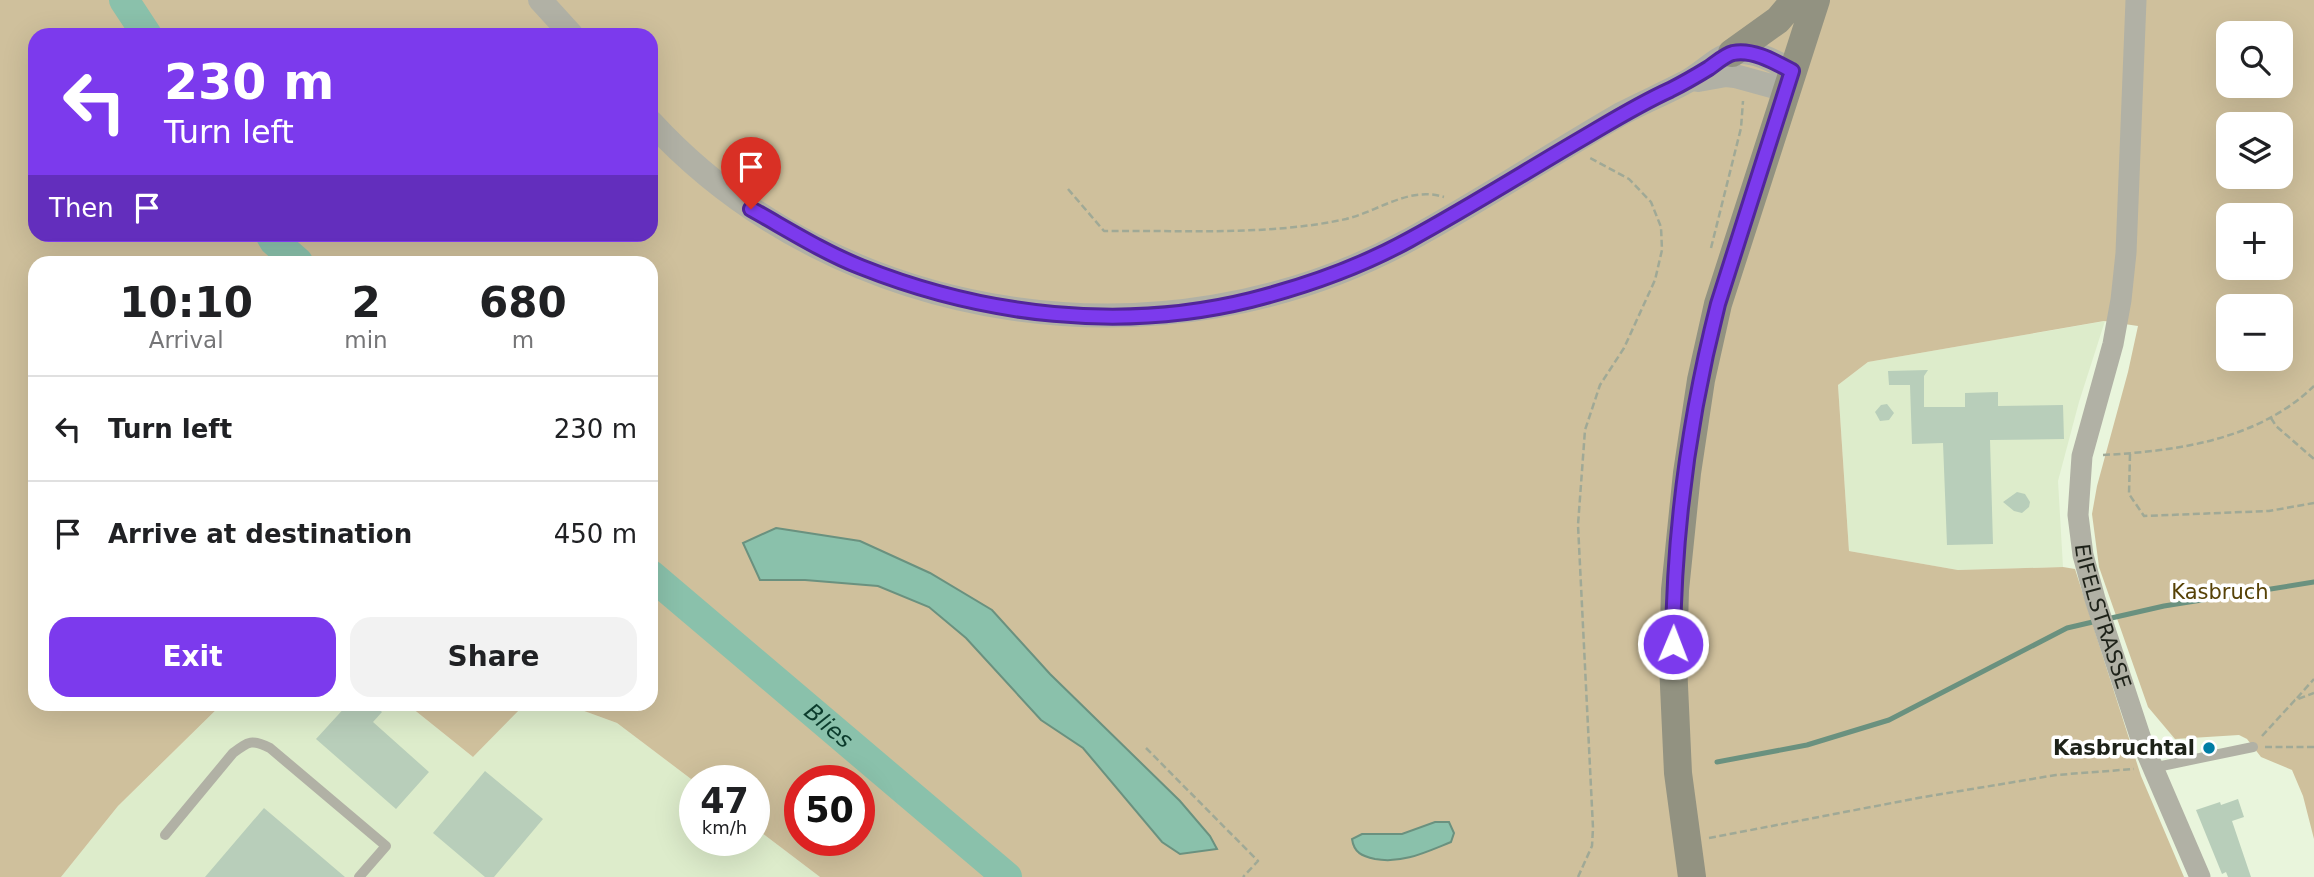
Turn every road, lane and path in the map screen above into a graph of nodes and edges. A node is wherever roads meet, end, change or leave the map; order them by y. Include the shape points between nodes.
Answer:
1 (540, 0) edge
2 (1795, 0) edge
3 (1815, 0) edge
4 (2136, 0) edge
5 (566, 28) edge
6 (1732, 53) junction
7 (1789, 80) junction
8 (1686, 82) junction
9 (658, 129) edge
10 (1576, 142) junction
11 (1068, 189) dead end
12 (1459, 211) junction
13 (2314, 386) edge
14 (2271, 418) junction
15 (2130, 454) junction
16 (2082, 456) junction
17 (2314, 459) edge
18 (2314, 503) edge
19 (2314, 679) edge
20 (2314, 693) edge
21 (2295, 700) junction
22 (2253, 747) junction
23 (2314, 747) edge
24 (1146, 748) dead end
25 (2152, 768) junction
26 (165, 835) dead end
27 (1703, 839) dead end
28 (359, 877) edge
29 (1243, 877) edge
30 (1578, 877) edge
31 (1692, 877) edge
32 (2200, 877) edge

1 - 5 street
2 - 6 main road via 1779,20
3 - 7 main road
4 - 16 street, EIFELSTRASSE via 2121,300
6 - 7 street via 1756,55
6 - 8 street
7 - 8 street via 1726,75
7 - 31 main road via 1713,325 1681,514 1673,698
8 - 10 street
9 - 12 street via 751,209 859,266 918,287 1032,313 1135,316 1249,300 1357,265
10 - 12 street
10 - 30 path via 1594,161 1629,179 1651,202 1661,227 1662,250 1655,280 1624,348 1600,385 1585,430 1578,525 1593,828 1592,846
11 - 12 path via 1104,232 1282,229 1349,218 1422,194 1443,196
13 - 14 path
14 - 15 path via 2205,442
14 - 17 path
15 - 16 path
15 - 18 path via 2129,494 2144,516 2269,511
16 - 25 street, EIFELSTRASSE via 2078,515 2083,555
19 - 21 path
20 - 21 path
21 - 22 path
22 - 23 path
22 - 25 lane
24 - 29 path via 1258,861
25 - 27 path via 2056,775
25 - 32 street, EIFELSTRASSE
26 - 28 lane via 233,753 247,742 257,742 386,846

